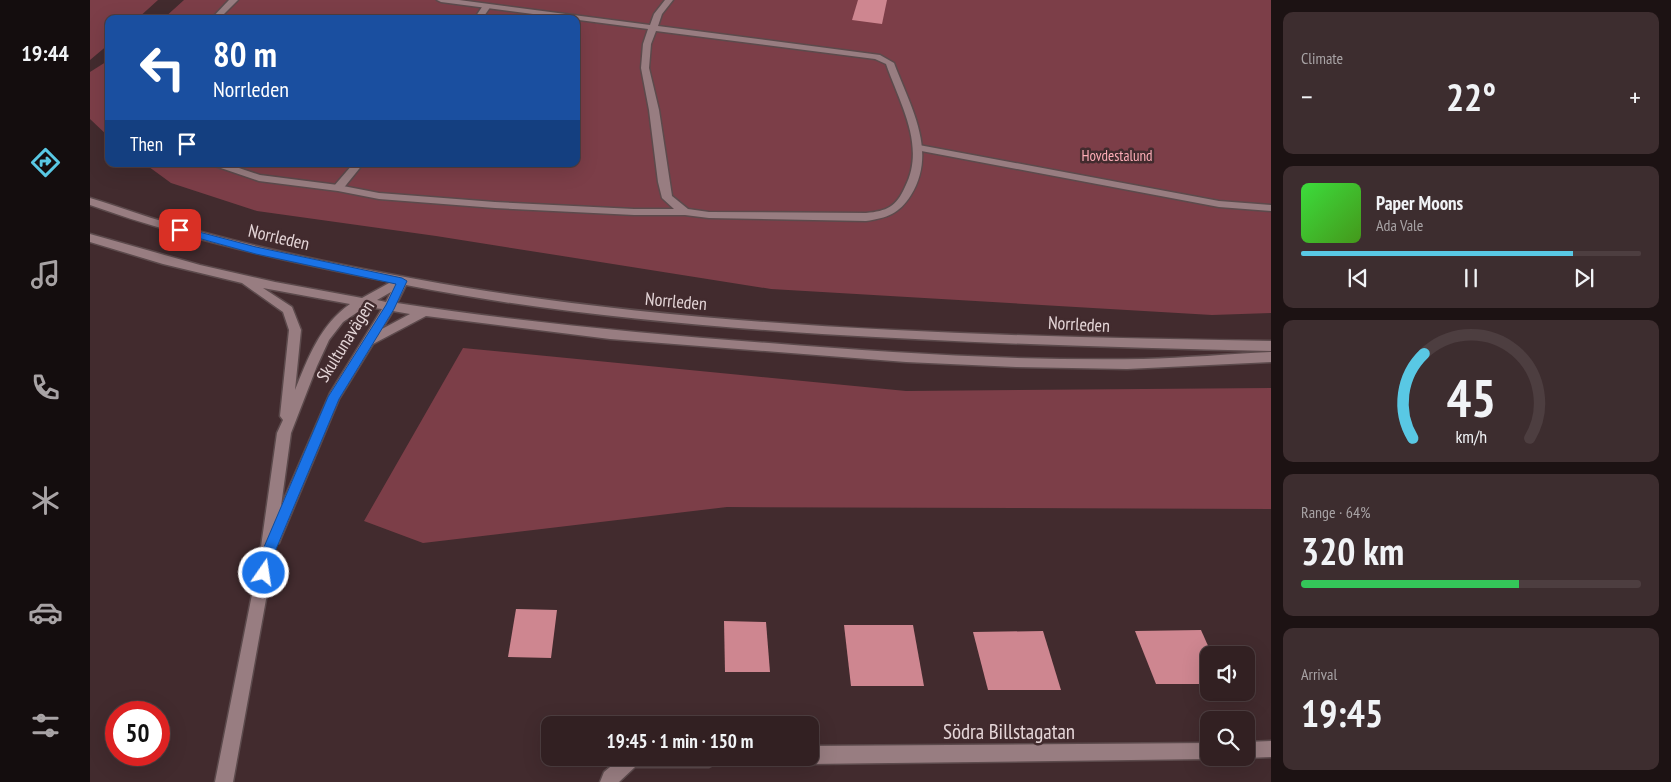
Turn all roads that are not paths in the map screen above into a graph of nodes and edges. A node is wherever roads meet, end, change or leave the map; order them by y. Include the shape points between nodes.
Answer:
1 (234, 0) edge
2 (441, 0) edge
3 (669, 0) edge
4 (487, 6) junction
5 (219, 15) edge
6 (481, 15) edge
7 (555, 15) edge
8 (580, 18) edge
9 (654, 28) junction
10 (919, 148) junction
11 (227, 167) edge
12 (356, 167) edge
13 (338, 188) junction
14 (90, 201) edge
15 (1271, 208) edge
16 (686, 212) junction
17 (90, 238) edge
18 (243, 280) junction
19 (402, 281) junction
20 (364, 302) junction
21 (390, 306) junction
22 (424, 312) junction
23 (367, 342) junction
24 (1271, 346) edge
25 (1271, 357) edge
26 (284, 433) junction
27 (267, 554) junction
28 (1271, 749) edge
29 (1255, 750) edge
30 (1200, 751) edge
31 (819, 755) edge
32 (624, 766) edge
33 (224, 782) edge
34 (609, 782) edge

1 - 5 main road
2 - 4 main road
3 - 9 main road via 658,14
4 - 6 main road
4 - 7 main road
8 - 9 main road
9 - 10 main road via 887,60
9 - 16 main road via 646,44 645,68 654,110 662,182 667,198
10 - 15 main road via 1219,204
10 - 16 main road via 912,182 891,212 844,218
11 - 13 main road via 259,178
12 - 13 main road
13 - 16 main road via 379,196 495,205
14 - 19 main road, Norrleden via 256,251
17 - 18 main road
18 - 20 main road
18 - 26 main road via 288,310 295,330
19 - 20 main road, Skultunavägen
19 - 21 main road, Skultunavägen
19 - 24 main road, Norrleden via 639,316 812,329 1129,344
20 - 21 main road
20 - 26 main road, Skultunavägen via 339,319 324,338
21 - 22 main road
21 - 23 main road, Skultunavägen
22 - 23 main road
22 - 25 main road via 616,336 849,355 1130,364
23 - 27 main road, Skultunavägen via 334,397
26 - 27 main road, Skultunavägen
27 - 33 main road, Skultunavägen
28 - 29 main road
30 - 31 main road, Södra Billstagatan
32 - 34 main road

